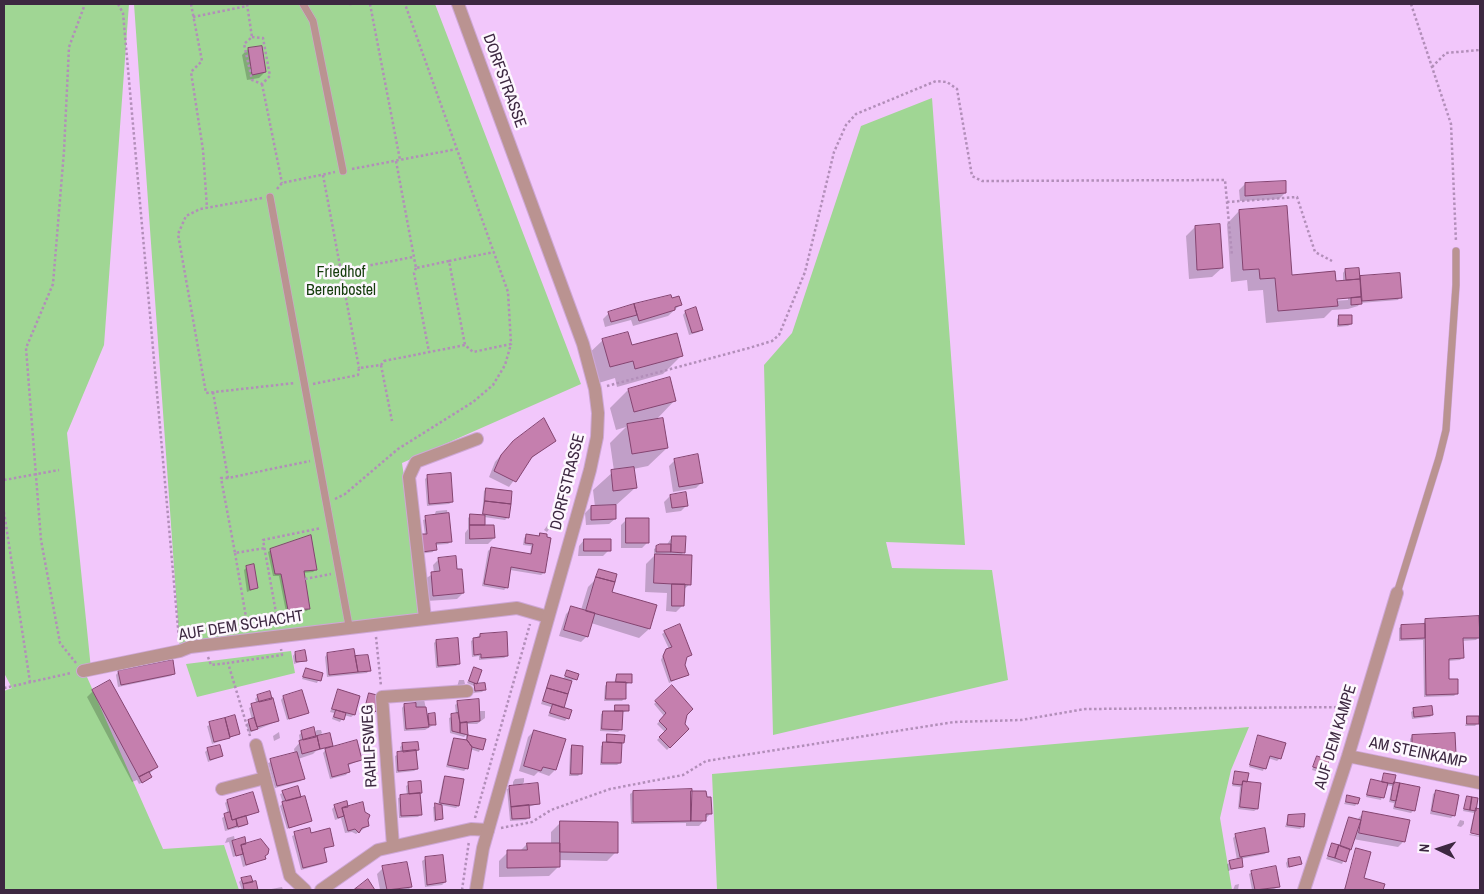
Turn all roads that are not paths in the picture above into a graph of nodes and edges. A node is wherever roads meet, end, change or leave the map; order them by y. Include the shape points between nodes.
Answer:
1 (303, 4) edge
2 (458, 4) edge
3 (343, 171) road end
4 (270, 197) road end
5 (1456, 252) road end
6 (477, 439) dead end
7 (1397, 593) joint
8 (425, 618) junction
9 (548, 618) junction
10 (349, 626) junction
11 (83, 670) road end
12 (467, 690) dead end
13 (256, 745) road end
14 (1348, 756) junction
15 (265, 778) junction
16 (1480, 783) edge
17 (222, 790) dead end
18 (488, 830) junction
19 (393, 846) junction
20 (305, 890) edge
21 (321, 890) edge
22 (476, 890) edge
23 (1304, 890) edge

1 - 3 lane via 313,21
2 - 9 street, DORFSTRASSE via 574,320 595,389 597,437
4 - 10 lane
5 - 7 lane via 1446,430
6 - 8 street via 416,462 409,477
7 - 14 street, AUF DEM KAMPE
8 - 9 street, AUF DEM SCHACHT via 517,608
8 - 10 street, AUF DEM SCHACHT
9 - 18 street, DORFSTRASSE
10 - 11 street, AUF DEM SCHACHT via 190,647
12 - 19 street, RAHLFSWEG via 382,696
13 - 15 street
14 - 16 street, AM STEINKAMP
14 - 23 street, AUF DEM KAMPE
15 - 17 street
15 - 20 street via 290,876
18 - 19 street via 471,830
18 - 22 street, DORFSTRASSE
19 - 21 street via 378,850

